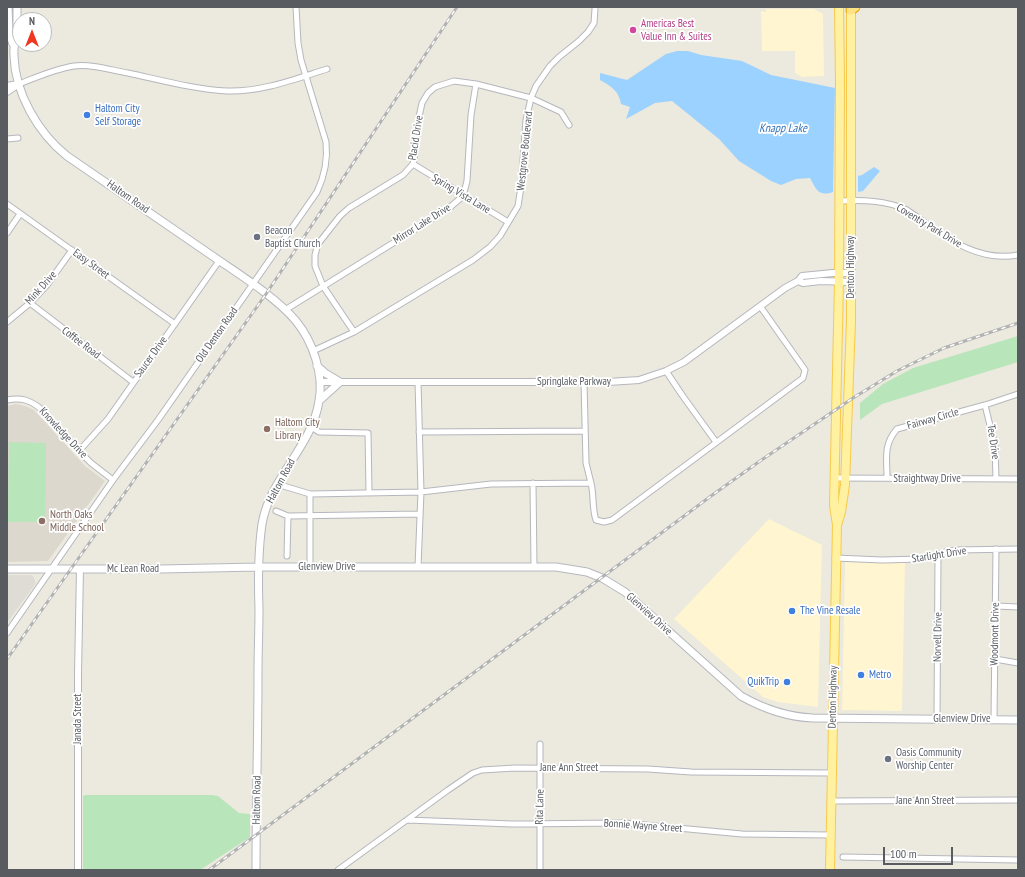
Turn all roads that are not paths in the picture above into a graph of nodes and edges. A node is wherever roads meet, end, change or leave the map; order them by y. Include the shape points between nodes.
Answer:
1 (22, 7) edge
2 (296, 7) edge
3 (852, 8) edge
4 (837, 9) edge
5 (8, 10) edge
6 (17, 10) edge
7 (595, 10) dead end
8 (12, 41) edge
9 (839, 46) junction
10 (14, 52) edge
11 (851, 55) junction
12 (327, 69) dead end
13 (305, 76) junction
14 (19, 84) junction
15 (476, 84) junction
16 (7, 86) edge
17 (7, 92) edge
18 (532, 98) junction
19 (569, 125) dead end
20 (18, 138) dead end
21 (7, 139) edge
22 (413, 164) junction
23 (463, 196) junction
24 (851, 200) junction
25 (839, 201) junction
26 (7, 204) edge
27 (20, 214) junction
28 (508, 222) junction
29 (7, 233) edge
30 (72, 250) junction
31 (1018, 255) edge
32 (219, 261) junction
33 (839, 273) junction
34 (851, 273) junction
35 (798, 281) junction
36 (839, 282) junction
37 (851, 282) junction
38 (253, 284) junction
39 (323, 286) junction
40 (30, 303) junction
41 (760, 306) junction
42 (285, 310) junction
43 (7, 322) edge
44 (175, 324) junction
45 (354, 332) junction
46 (313, 351) junction
47 (317, 366) junction
48 (666, 371) junction
49 (133, 382) junction
50 (320, 382) junction
51 (340, 382) junction
52 (418, 382) junction
53 (584, 382) junction
54 (1018, 394) edge
55 (7, 400) edge
56 (319, 400) junction
57 (985, 405) junction
58 (311, 428) junction
59 (585, 431) junction
60 (419, 432) junction
61 (716, 442) junction
62 (79, 451) junction
63 (835, 478) junction
64 (887, 478) junction
65 (845, 479) junction
66 (996, 479) junction
67 (1018, 479) edge
68 (113, 480) junction
69 (533, 483) junction
70 (591, 483) junction
71 (277, 484) junction
72 (421, 492) junction
73 (369, 493) junction
74 (310, 494) junction
75 (276, 511) dead end
76 (420, 514) junction
77 (288, 516) junction
78 (310, 516) junction
79 (836, 525) junction
80 (996, 549) junction
81 (1018, 550) edge
82 (938, 554) junction
83 (287, 556) dead end
84 (835, 558) junction
85 (259, 567) junction
86 (310, 567) junction
87 (418, 567) junction
88 (534, 567) junction
89 (7, 569) edge
90 (53, 569) junction
91 (80, 569) junction
92 (996, 606) junction
93 (1018, 607) edge
94 (7, 633) edge
95 (995, 659) junction
96 (1018, 663) edge
97 (833, 718) junction
98 (937, 719) junction
99 (994, 719) junction
100 (1018, 720) edge
101 (540, 744) dead end
102 (541, 768) junction
103 (832, 773) junction
104 (1018, 800) edge
105 (831, 801) junction
106 (407, 820) junction
107 (540, 824) junction
108 (831, 835) junction
109 (843, 857) dead end
110 (1018, 860) edge
111 (78, 870) edge
112 (256, 870) edge
113 (338, 870) edge
114 (540, 870) edge
115 (830, 870) edge

1 - 6 main road
2 - 13 street, Old Denton Road via 298,43
3 - 11 main road, Denton Highway
4 - 9 main road, Denton Highway
5 - 8 main road, Haltom Road
7 - 18 street, Westgrove Boulevard via 594,23 588,32 550,66 536,86
9 - 11 main road
9 - 25 main road, Denton Highway
10 - 14 main road, Haltom Road
11 - 24 main road, Denton Highway
12 - 13 street
13 - 14 street via 268,87 228,91 183,86 101,67 74,66 52,71
13 - 38 street, Old Denton Road via 326,142 324,179 318,192
14 - 16 street
14 - 17 street
14 - 32 main road, Haltom Road via 36,121 57,148
15 - 18 street, Placid Drive
15 - 22 street, Placid Drive via 454,81 435,86 428,93 419,117
15 - 23 street via 471,115 468,181
18 - 19 street, Placid Drive via 561,112
18 - 28 street, Westgrove Boulevard via 526,120 518,206
20 - 21 street
22 - 23 street, Spring Vista Lane
22 - 39 street, Placid Drive via 403,175 349,208 325,234 318,244 315,255 315,266
23 - 28 street, Spring Vista Lane
23 - 39 street, Mirror Lake Drive via 448,209
24 - 25 street, Coventry Park Drive
24 - 31 street, Coventry Park Drive via 879,202 907,210 971,251 1004,257
24 - 34 main road, Denton Highway
25 - 33 main road, Denton Highway
26 - 27 street, Easy Street
27 - 29 street
27 - 30 street, Easy Street
28 - 45 street, Westgrove Boulevard via 490,247 473,260
30 - 40 street, Mink Drive
30 - 44 street, Easy Street
32 - 38 main road, Haltom Road
32 - 44 street, Saucer Drive
33 - 34 street, Springlake Parkway
33 - 35 street, Springlake Parkway via 802,276
33 - 36 main road, Denton Highway
34 - 37 main road, Denton Highway
35 - 36 street
35 - 41 street, Springlake Parkway
36 - 37 street
36 - 63 main road, Denton Highway
37 - 65 main road, Denton Highway
38 - 42 main road, Haltom Road
38 - 68 street, Old Denton Road
39 - 42 street, Mirror Lake Drive
39 - 45 street, Placid Drive
40 - 43 street, Mink Drive
40 - 49 street, Coffee Road
41 - 48 street, Springlake Parkway via 684,362
41 - 61 street via 805,370 803,378
42 - 46 main road, Haltom Road via 302,330
44 - 49 street, Saucer Drive
45 - 46 street, Westgrove Boulevard
46 - 47 main road, Haltom Road
47 - 50 main road, Haltom Road
47 - 51 main road
48 - 53 street, Springlake Parkway via 639,380
48 - 61 street
49 - 62 street, Saucer Drive via 108,419
50 - 51 street, Springlake Parkway
50 - 56 main road, Haltom Road
51 - 52 street, Springlake Parkway
51 - 56 main road
52 - 53 street, Springlake Parkway
52 - 60 street
53 - 59 street
54 - 57 street, Fairway Circle
55 - 62 street, Knowledge Drive via 27,399 32,402
56 - 58 main road, Haltom Road
57 - 64 street, Fairway Circle via 897,429 888,443
57 - 66 street, Tee Drive via 995,446
58 - 71 main road, Haltom Road
58 - 73 street via 319,432 368,433
59 - 60 street
59 - 70 street via 586,463
60 - 72 street
61 - 70 street via 612,520 596,520
62 - 68 street, Knowledge Drive
63 - 65 street, Straightway Drive
63 - 79 main road, Denton Highway
64 - 65 street, Straightway Drive
64 - 66 street, Straightway Drive
65 - 79 main road, Denton Highway via 842,512
66 - 67 street, Straightway Drive
68 - 90 street, Old Denton Road
69 - 70 street
69 - 72 street via 492,484
69 - 88 street
71 - 74 street
71 - 85 main road, Haltom Road via 263,518
72 - 73 street
72 - 76 street
73 - 74 street
74 - 78 street
75 - 77 street
76 - 78 street
76 - 87 street
77 - 78 street
77 - 83 street
78 - 86 street
79 - 84 main road, Denton Highway
80 - 81 street, Starlight Drive
80 - 82 street, Starlight Drive via 956,550
80 - 92 street, Woodmont Drive
82 - 84 street, Starlight Drive via 923,559
82 - 98 street, Norvell Drive
84 - 97 main road, Denton Highway
85 - 86 main road, Glenview Drive
85 - 91 main road, Mc Lean Road
85 - 112 main road, Haltom Road
86 - 87 main road, Glenview Drive
87 - 88 main road, Glenview Drive
88 - 97 main road, Glenview Drive via 571,568 587,572 625,592 741,696 756,704 798,717
89 - 90 main road, Mc Lean Road
90 - 91 main road, Mc Lean Road
90 - 94 street, Old Denton Road
91 - 111 street, Janada Street
92 - 93 street
92 - 95 street, Woodmont Drive
95 - 96 street
95 - 99 street, Woodmont Drive
97 - 98 main road, Glenview Drive
97 - 103 main road, Denton Highway
98 - 99 main road, Glenview Drive
99 - 100 main road, Glenview Drive
101 - 102 street, Rita Lane
102 - 103 street, Jane Ann Street
102 - 106 street, Jane Ann Street via 477,771
102 - 107 street, Rita Lane
103 - 105 main road, Denton Highway
104 - 105 street, Jane Ann Street
105 - 108 main road, Denton Highway
106 - 107 street, Bonnie Wayne Street
106 - 113 street, Jane Ann Street
107 - 108 street, Bonnie Wayne Street via 624,823 742,834
107 - 114 street, Rita Lane
108 - 115 main road, Denton Highway
109 - 110 street

